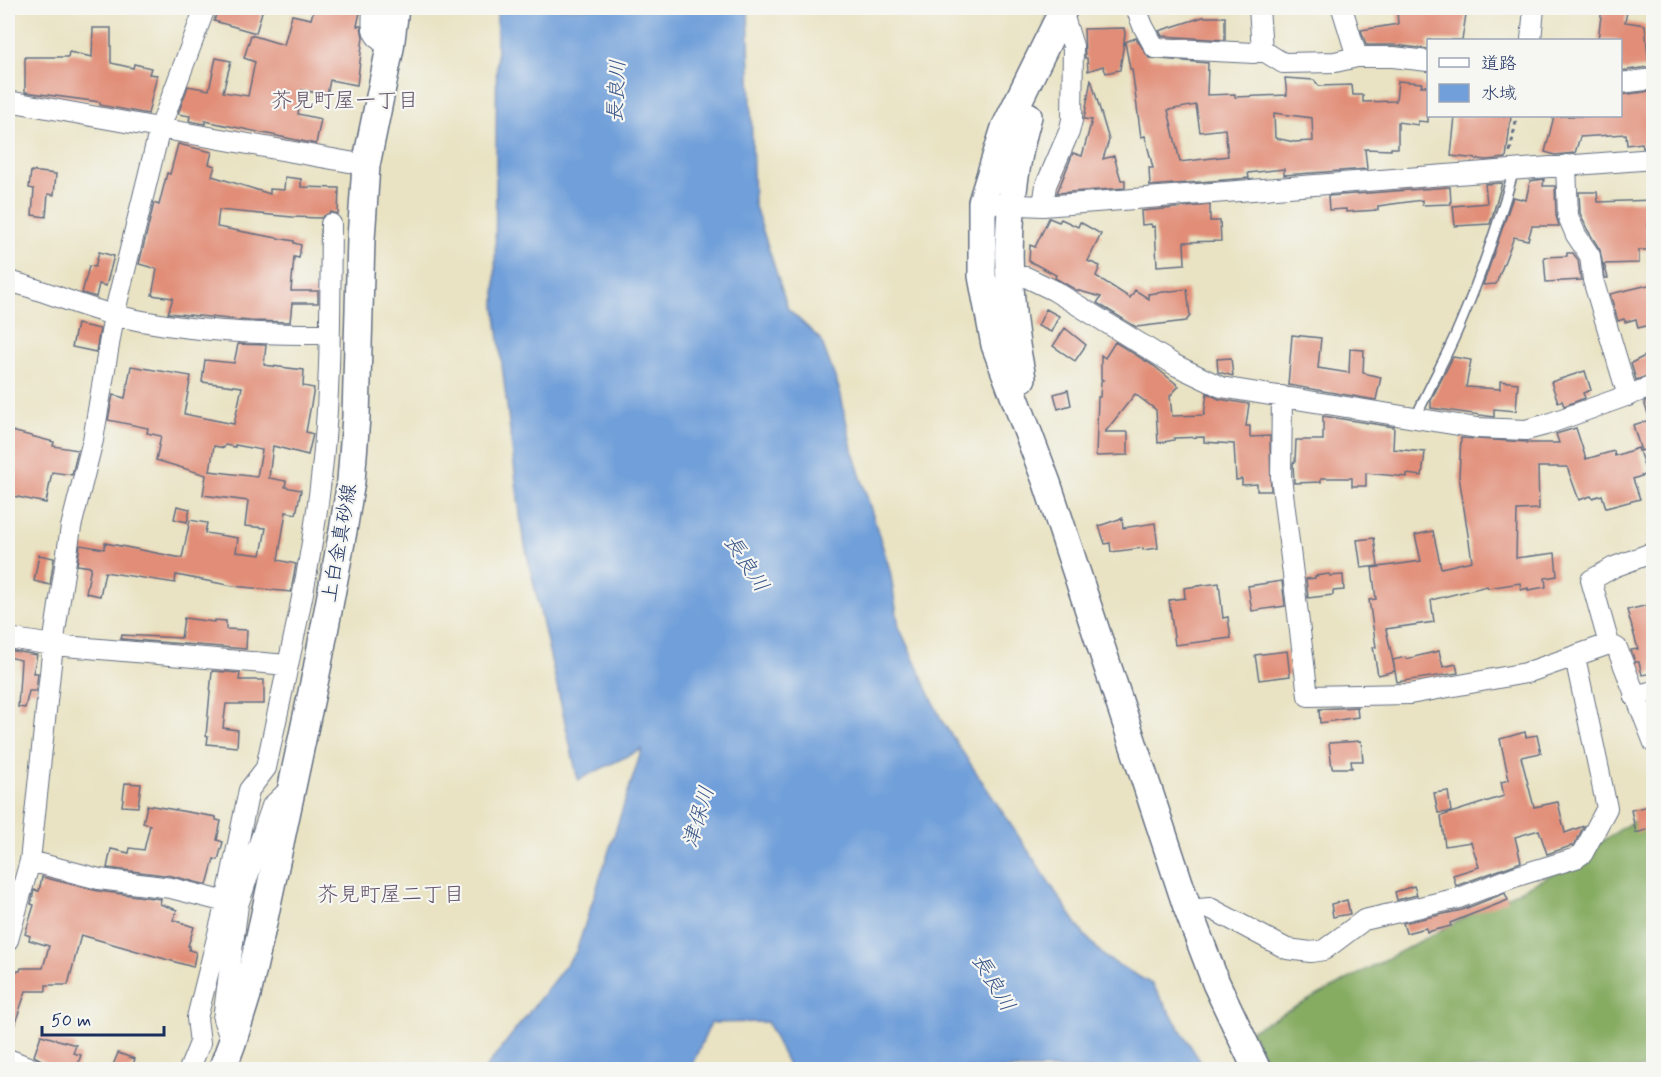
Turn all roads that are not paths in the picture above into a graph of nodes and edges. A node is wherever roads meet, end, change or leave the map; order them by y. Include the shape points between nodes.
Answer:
1 (206, 8) edge
2 (373, 8) edge
3 (395, 8) edge
4 (1136, 8) edge
5 (1259, 8) edge
6 (1342, 8) edge
7 (1534, 8) edge
8 (1061, 14) edge
9 (1531, 39) edge
10 (390, 48) junction
11 (1262, 50) junction
12 (1357, 57) junction
13 (1427, 61) edge
14 (1653, 79) edge
15 (1622, 83) edge
16 (8, 100) edge
17 (160, 128) junction
18 (1653, 159) edge
19 (366, 165) junction
20 (1566, 165) junction
21 (1510, 170) junction
22 (982, 202) junction
23 (1012, 206) junction
24 (1043, 206) junction
25 (331, 224) dead end
26 (1010, 278) junction
27 (8, 281) edge
28 (114, 315) junction
29 (329, 334) junction
30 (1653, 386) edge
31 (1282, 396) junction
32 (1628, 396) junction
33 (1416, 417) junction
34 (1047, 483) junction
35 (1653, 552) edge
36 (8, 638) edge
37 (1609, 644) junction
38 (53, 645) junction
39 (1575, 657) junction
40 (287, 665) junction
41 (1653, 691) edge
42 (1634, 696) junction
43 (1653, 743) edge
44 (292, 787) junction
45 (30, 861) junction
46 (232, 904) junction
47 (1188, 910) junction
48 (8, 940) edge
49 (232, 1043) junction
50 (8, 1059) edge
51 (36, 1070) edge
52 (189, 1070) edge
53 (222, 1070) edge
54 (1257, 1070) edge

1 - 17 street
2 - 10 street via 372,31 377,40
3 - 10 street, 上白金真砂線
4 - 11 street via 1155,48 1254,53
5 - 11 street
6 - 12 street
7 - 9 street
8 - 22 street via 1005,128
8 - 23 street via 1017,154
8 - 24 street via 1073,46 1072,120 1046,185
10 - 19 street, 上白金真砂線
11 - 12 street via 1283,63 1335,62
12 - 13 street
14 - 15 street
16 - 17 street
17 - 19 street
17 - 28 street
18 - 20 street
19 - 44 street, 上白金真砂線 via 351,481
20 - 21 street
20 - 32 street via 1568,216 1590,256 1593,280
21 - 24 street
21 - 33 lane via 1495,233 1461,324
22 - 23 street
22 - 34 street via 982,276 995,345
23 - 24 street
23 - 26 street
25 - 29 street
26 - 31 street via 1026,277 1053,290 1175,365 1221,387
26 - 34 street via 1013,337
27 - 28 street
28 - 29 street via 216,330
28 - 38 street via 93,440 71,527
29 - 40 street via 323,462
30 - 32 street
31 - 33 street
31 - 39 street via 1281,477 1308,696 1410,693 1526,673
32 - 33 street via 1526,430 1477,428
34 - 47 street
35 - 37 street via 1591,580
36 - 38 street
37 - 39 street
37 - 42 street via 1617,648
38 - 40 street
38 - 45 street
39 - 47 street via 1607,808 1583,853 1576,858 1459,898 1364,920 1324,950 1311,952 1287,950 1210,908
40 - 46 street via 266,768 249,790
41 - 42 street
42 - 43 street
44 - 46 street via 272,807
44 - 49 street, 上白金真砂線 via 249,985
45 - 46 street via 99,879 171,888
45 - 48 street
46 - 49 street via 223,1019
46 - 52 street via 197,1018 200,1043
47 - 54 street via 1216,983
49 - 53 street, 上白金真砂線
50 - 51 street

